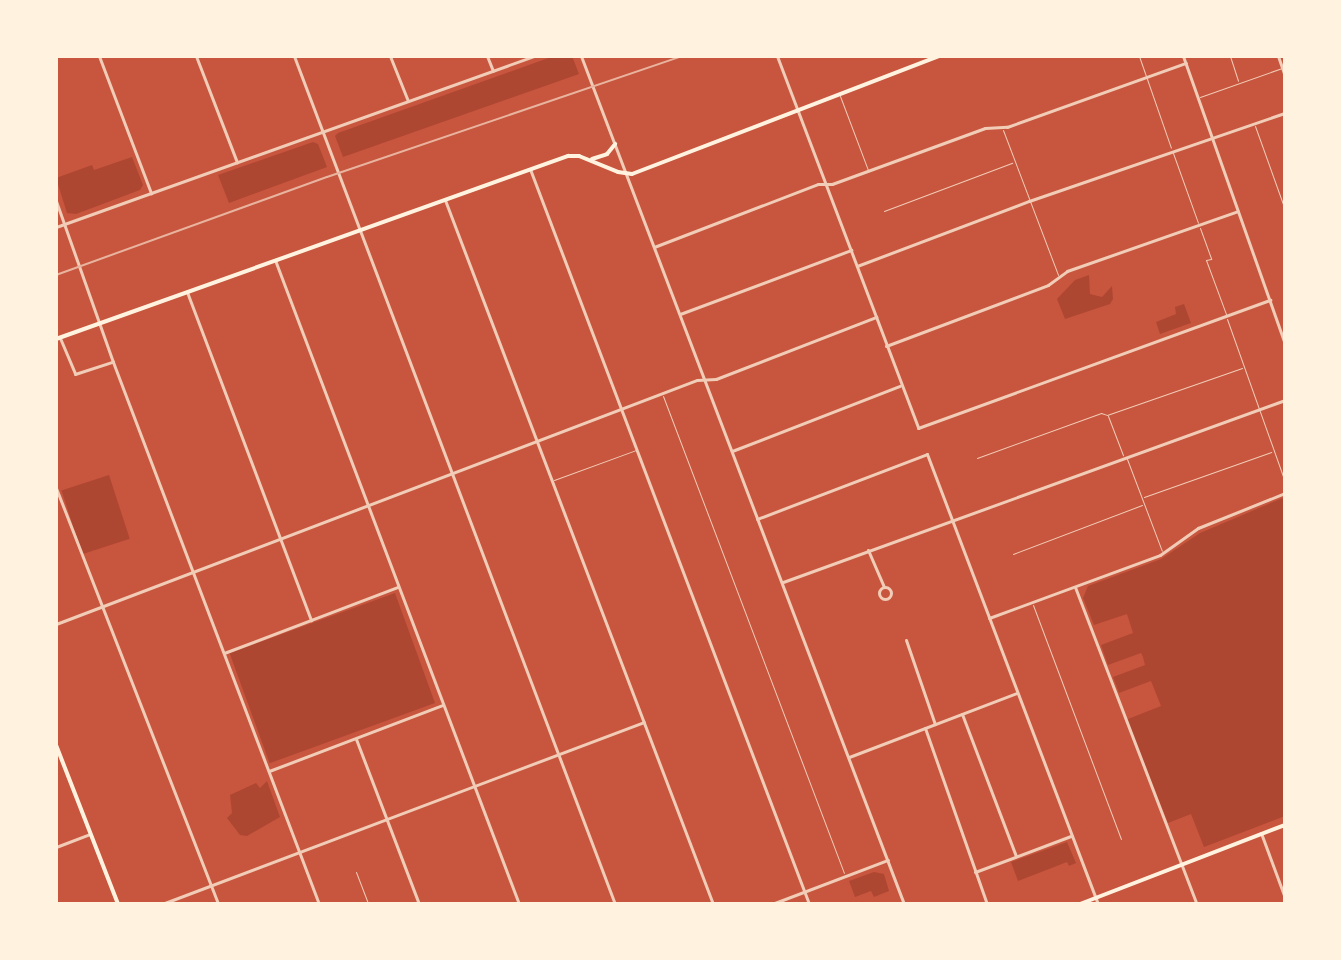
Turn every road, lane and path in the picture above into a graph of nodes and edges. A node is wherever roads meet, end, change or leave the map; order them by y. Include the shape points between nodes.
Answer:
1 (99, 56) edge
2 (196, 56) edge
3 (294, 56) edge
4 (487, 56) edge
5 (534, 56) edge
6 (581, 56) edge
7 (777, 56) edge
8 (940, 56) edge
9 (1139, 56) edge
10 (1183, 56) edge
11 (1230, 56) edge
12 (1278, 56) edge
13 (391, 58) edge
14 (1186, 63) junction
15 (1282, 68) junction
16 (493, 71) junction
17 (1285, 76) edge
18 (1146, 77) junction
19 (1239, 83) junction
20 (840, 93) junction
21 (1197, 97) junction
22 (408, 101) junction
23 (798, 110) junction
24 (1285, 113) edge
25 (1254, 124) junction
26 (1002, 128) junction
27 (323, 131) junction
28 (1212, 138) junction
29 (615, 144) junction
30 (1172, 151) junction
31 (589, 159) junction
32 (237, 162) junction
33 (1015, 163) junction
34 (530, 169) junction
35 (869, 171) junction
36 (627, 175) junction
37 (826, 185) junction
38 (151, 193) junction
39 (445, 200) junction
40 (56, 201) edge
41 (1029, 201) junction
42 (1285, 210) edge
43 (884, 211) dead end
44 (1238, 211) junction
45 (64, 224) junction
46 (1199, 224) junction
47 (56, 227) edge
48 (361, 230) junction
49 (654, 247) junction
50 (851, 250) junction
51 (275, 260) junction
52 (857, 266) junction
53 (1058, 275) junction
54 (187, 292) junction
55 (1270, 300) junction
56 (680, 314) junction
57 (1226, 315) junction
58 (876, 317) junction
59 (1285, 322) edge
60 (99, 324) junction
61 (1278, 324) junction
62 (58, 339) edge
63 (1285, 344) edge
64 (886, 346) junction
65 (113, 362) junction
66 (1245, 367) junction
67 (704, 379) junction
68 (901, 386) junction
69 (662, 394) junction
70 (1285, 400) edge
71 (620, 410) junction
72 (1259, 410) junction
73 (1107, 415) junction
74 (537, 441) junction
75 (636, 450) junction
76 (732, 451) junction
77 (1274, 451) junction
78 (1125, 457) junction
79 (977, 458) dead end
80 (453, 473) junction
81 (552, 481) junction
82 (1285, 482) edge
83 (56, 488) edge
84 (1285, 493) edge
85 (1142, 498) junction
86 (368, 505) junction
87 (1144, 505) junction
88 (757, 519) junction
89 (952, 520) junction
90 (280, 539) junction
91 (868, 550) junction
92 (1163, 553) junction
93 (1013, 554) dead end
94 (193, 572) junction
95 (783, 582) junction
96 (398, 587) junction
97 (884, 587) dead end
98 (1075, 587) junction
99 (1032, 602) junction
100 (102, 606) junction
101 (989, 618) junction
102 (311, 620) junction
103 (56, 624) edge
104 (906, 640) dead end
105 (224, 653) junction
106 (1017, 693) junction
107 (443, 705) junction
108 (962, 714) junction
109 (644, 722) junction
110 (935, 724) junction
111 (925, 728) junction
112 (356, 738) junction
113 (57, 749) edge
114 (559, 754) junction
115 (849, 757) junction
116 (269, 771) junction
117 (474, 787) junction
118 (387, 820) junction
119 (1285, 825) edge
120 (1261, 833) junction
121 (91, 834) junction
122 (1071, 836) junction
123 (1121, 839) dead end
124 (56, 847) edge
125 (299, 853) junction
126 (1016, 856) junction
127 (888, 860) junction
128 (1180, 864) junction
129 (356, 872) dead end
130 (975, 872) junction
131 (845, 876) junction
132 (211, 886) junction
133 (805, 891) junction
134 (1285, 898) edge
135 (1097, 901) edge
136 (118, 904) edge
137 (162, 904) edge
138 (218, 904) edge
139 (319, 904) edge
140 (368, 904) edge
141 (419, 904) edge
142 (519, 904) edge
143 (615, 904) edge
144 (713, 904) edge
145 (772, 904) edge
146 (809, 904) edge
147 (904, 904) edge
148 (987, 904) edge
149 (1080, 904) edge
150 (1197, 904) edge

1 - 38 street
2 - 32 street
3 - 27 street
4 - 16 street
5 - 16 street
6 - 29 street
7 - 23 street
8 - 20 main road
9 - 18 lane
10 - 14 street
11 - 19 lane
12 - 15 street
13 - 22 street
14 - 18 street
14 - 21 street
15 - 17 street
15 - 19 lane
16 - 22 street
18 - 26 street
18 - 30 lane
19 - 21 lane
20 - 23 main road
20 - 35 lane
21 - 28 street
22 - 27 street
23 - 36 main road
23 - 37 street
24 - 25 street
25 - 28 street
25 - 42 lane
26 - 33 lane
26 - 35 street via 985,128
27 - 32 street
27 - 48 street
28 - 30 street
28 - 44 street
29 - 31 main road via 607,154
29 - 36 street
30 - 41 street
30 - 46 lane
31 - 34 main road via 575,155
31 - 36 main road
32 - 38 street
33 - 41 lane
33 - 43 lane
34 - 39 main road
34 - 71 street
35 - 37 street
36 - 49 street
37 - 49 street
37 - 50 street
38 - 45 street
39 - 48 main road
39 - 74 street
40 - 45 street
41 - 52 street
41 - 53 lane
44 - 46 street
44 - 55 street
45 - 47 street
45 - 60 street
46 - 53 street
46 - 57 lane
48 - 51 main road
48 - 80 street
49 - 56 street
50 - 52 street
50 - 56 street
51 - 54 main road
51 - 86 street
52 - 58 street
53 - 64 street via 1048,285
54 - 60 main road
54 - 90 street
55 - 57 street
55 - 61 street
56 - 67 street
57 - 66 lane
57 - 68 street via 918,428
58 - 64 street
58 - 67 street via 716,379
59 - 61 street
60 - 62 main road
60 - 65 street
61 - 63 street
62 - 65 street via 75,374
64 - 68 street
65 - 94 street
66 - 72 lane
66 - 73 lane
67 - 69 street
67 - 76 street
68 - 76 street
69 - 71 street
69 - 131 lane
70 - 72 street
71 - 74 street
71 - 75 street
72 - 77 lane
72 - 78 street
73 - 78 lane
73 - 79 lane
74 - 80 street
74 - 81 street
75 - 81 lane
75 - 133 street
76 - 88 street
77 - 82 lane
77 - 85 lane
78 - 85 lane
78 - 89 street
80 - 86 street
80 - 114 street
81 - 109 street
83 - 100 street
84 - 92 street via 1203,526
85 - 87 lane
86 - 90 street
86 - 96 street
87 - 92 lane
87 - 93 lane
88 - 89 street via 927,454
88 - 95 street
89 - 91 street
89 - 101 street
90 - 94 street
90 - 102 street
91 - 95 street
91 - 97 street
92 - 98 street
94 - 100 street
94 - 105 street
95 - 115 street
96 - 102 street
96 - 107 street
98 - 99 street
98 - 128 street
99 - 101 street
99 - 123 lane
100 - 103 street
100 - 132 street
101 - 106 street
102 - 105 street
104 - 110 street
105 - 116 street
106 - 108 street
106 - 122 street
107 - 112 street
107 - 117 street
108 - 110 street
108 - 126 street
109 - 114 street
109 - 144 street
110 - 111 street
111 - 115 street
111 - 130 street
112 - 116 street
112 - 118 street
113 - 121 main road
114 - 117 street
114 - 143 street
115 - 127 street
116 - 125 street
117 - 118 street
117 - 142 street
118 - 125 street
118 - 141 street
119 - 120 main road
120 - 128 main road
120 - 134 street
121 - 124 street
121 - 136 main road
122 - 126 street
122 - 135 street
125 - 132 street
125 - 139 street
126 - 130 street
127 - 131 street
127 - 147 street
128 - 135 main road
128 - 150 street
129 - 140 lane
130 - 148 street
131 - 133 street
132 - 137 street
132 - 138 street
133 - 145 street
133 - 146 street
135 - 149 main road

